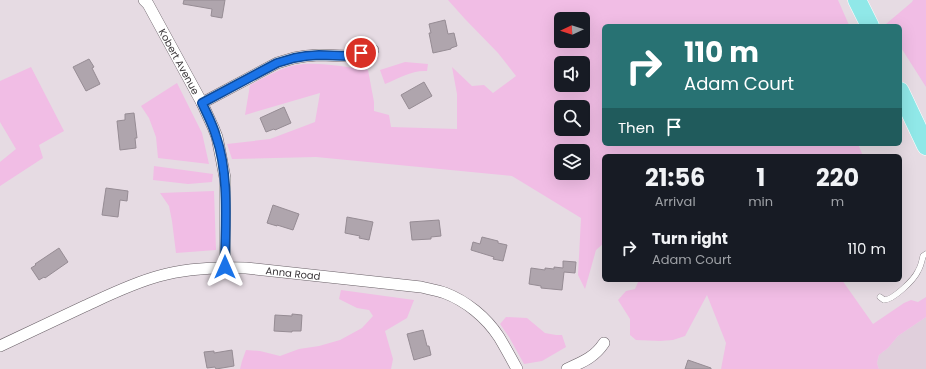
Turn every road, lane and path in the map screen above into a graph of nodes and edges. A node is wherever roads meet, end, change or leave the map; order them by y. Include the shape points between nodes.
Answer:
1 (144, 0) edge
2 (857, 0) edge
3 (869, 24) edge
4 (373, 50) dead end
5 (902, 94) edge
6 (202, 103) junction
7 (926, 146) edge
8 (926, 254) edge
9 (225, 267) junction
10 (880, 297) dead end
11 (604, 343) dead end
12 (0, 346) edge
13 (517, 369) edge
14 (567, 369) edge

1 - 6 street, Kobert Avenue
2 - 3 main road
4 - 6 street via 348,56 319,55 285,60
5 - 7 main road
6 - 9 street, Kobert Avenue via 217,137 224,170
8 - 10 lane via 910,282 889,299 884,300
9 - 12 street, Anna Road via 183,271 144,280
9 - 13 street, Anna Road via 421,287 445,293 468,305 486,320
11 - 14 street via 596,353

